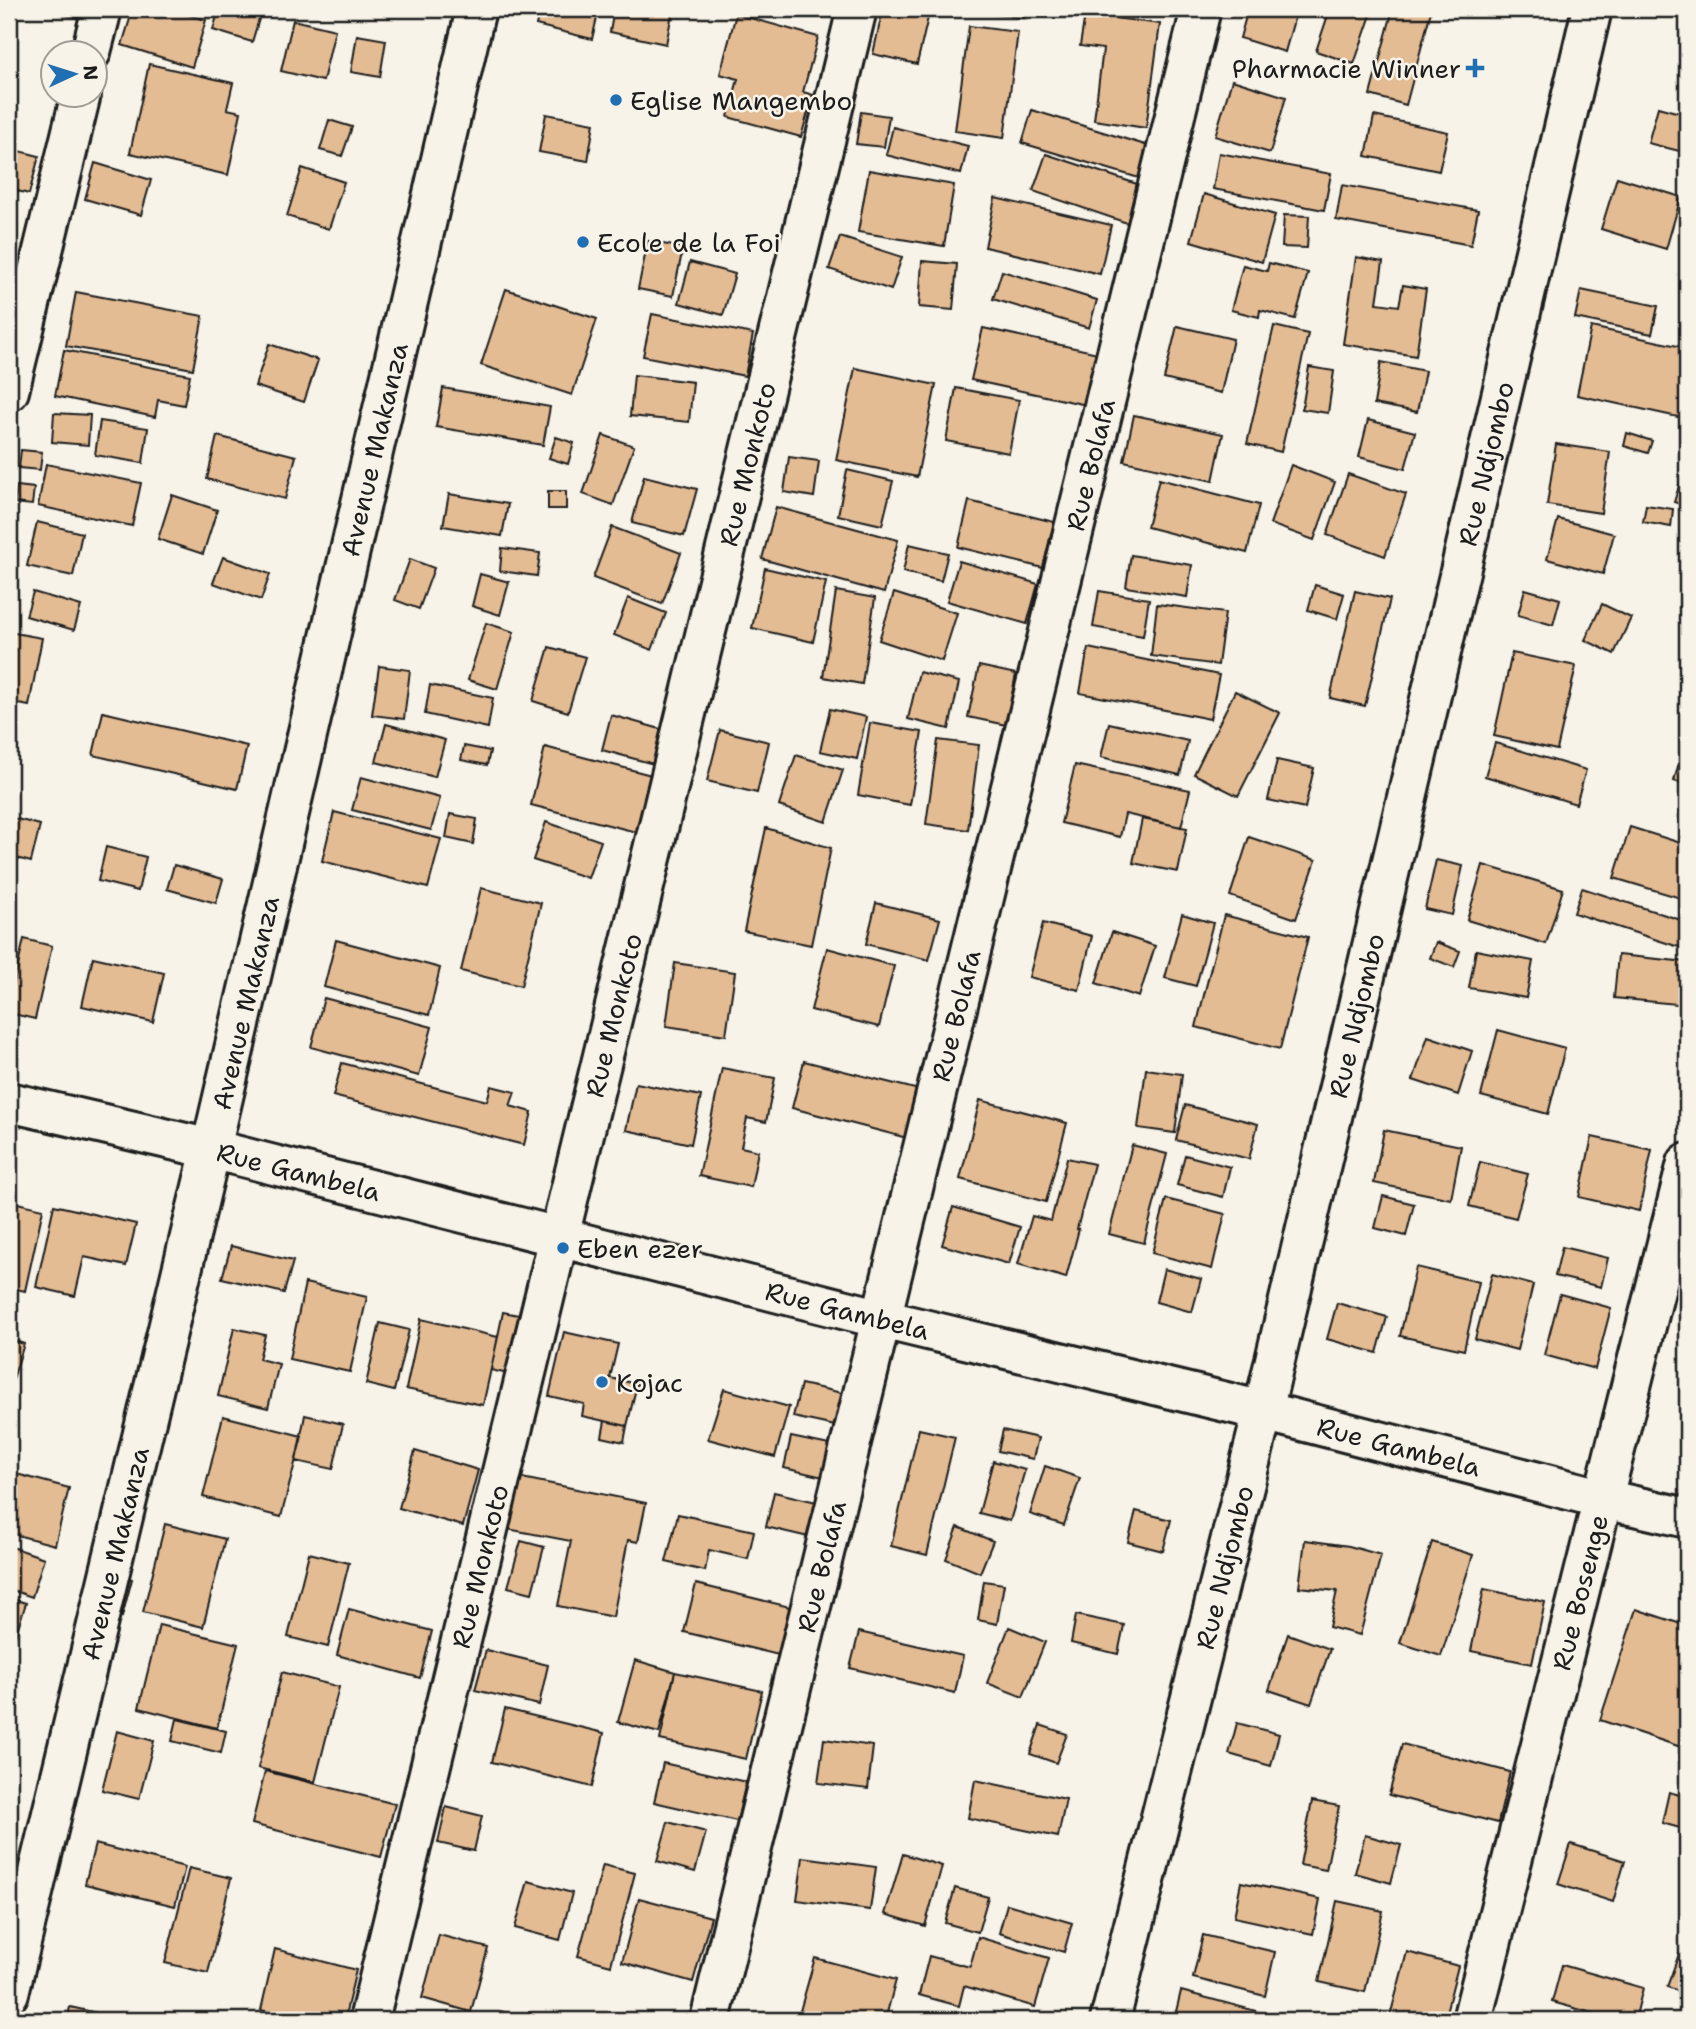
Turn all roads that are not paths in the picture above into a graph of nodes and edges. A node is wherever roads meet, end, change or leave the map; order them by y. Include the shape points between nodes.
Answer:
1 (102, 9) edge
2 (476, 9) edge
3 (857, 9) edge
4 (1201, 9) edge
5 (1592, 9) edge
6 (95, 38) edge
7 (78, 108) edge
8 (9, 391) edge
9 (9, 1102) edge
10 (211, 1149) junction
11 (1687, 1163) edge
12 (560, 1237) junction
13 (881, 1319) junction
14 (1263, 1411) junction
15 (1604, 1499) junction
16 (1687, 1518) edge
17 (9, 1993) edge
18 (369, 2020) edge
19 (710, 2020) edge
20 (1110, 2020) edge
21 (1472, 2020) edge

1 - 6 street
2 - 10 street, Avenue Makanza
3 - 12 street, Rue Monkoto
4 - 13 street, Rue Bolafa
5 - 14 street, Rue Ndjombo
7 - 8 street
9 - 10 street, Rue Gambela
10 - 12 street, Rue Gambela
10 - 17 street, Avenue Makanza
11 - 15 street, Rue Bosenge
12 - 13 street, Rue Gambela
12 - 18 street, Rue Monkoto
13 - 14 street, Rue Gambela
13 - 19 street, Rue Bolafa
14 - 15 street, Rue Gambela
14 - 20 street, Rue Ndjombo
15 - 16 street, Rue Gambela
15 - 21 street, Rue Bosenge

